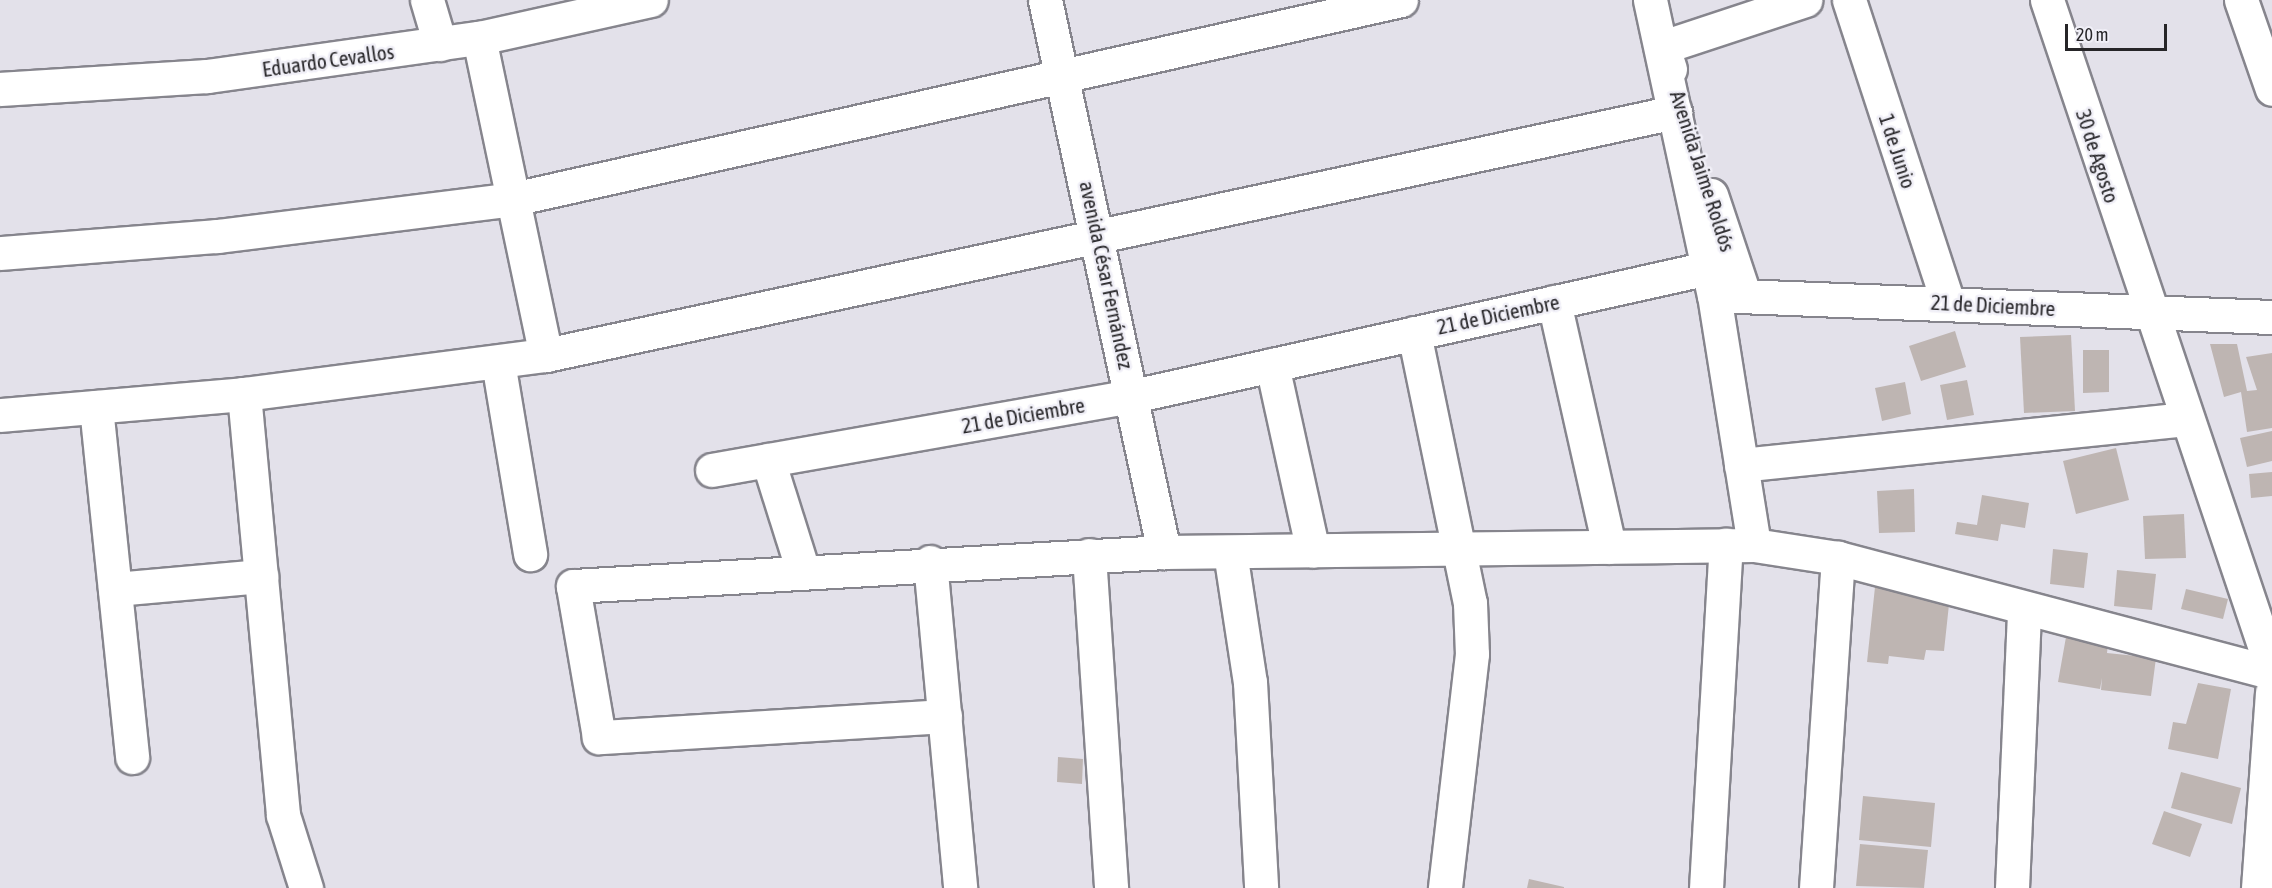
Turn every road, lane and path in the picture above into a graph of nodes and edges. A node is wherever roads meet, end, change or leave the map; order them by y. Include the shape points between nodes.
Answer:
1 (427, 0) edge
2 (651, 0) edge
3 (1045, 0) edge
4 (1401, 0) edge
5 (1650, 0) edge
6 (1805, 0) edge
7 (1849, 0) edge
8 (2047, 0) edge
9 (2241, 0) edge
10 (479, 38) junction
11 (440, 45) junction
12 (1663, 47) junction
13 (1063, 77) junction
14 (2272, 88) edge
15 (0, 89) edge
16 (1675, 112) junction
17 (513, 199) junction
18 (1100, 235) junction
19 (0, 253) edge
20 (1722, 286) junction
21 (1554, 302) junction
22 (1948, 303) junction
23 (2148, 312) junction
24 (2272, 317) edge
25 (1414, 333) junction
26 (546, 355) junction
27 (498, 362) junction
28 (1272, 364) junction
29 (244, 394) junction
30 (1133, 396) junction
31 (96, 406) junction
32 (0, 415) edge
33 (2187, 419) junction
34 (768, 460) junction
35 (1741, 465) junction
36 (712, 470) dead end
37 (1740, 545) junction
38 (1609, 547) junction
39 (1313, 550) junction
40 (1462, 550) junction
41 (1164, 552) junction
42 (1230, 552) junction
43 (530, 554) dead end
44 (1089, 555) junction
45 (1838, 558) junction
46 (930, 562) junction
47 (803, 571) junction
48 (261, 576) junction
49 (115, 589) junction
50 (2024, 608) junction
51 (2272, 671) edge
52 (2272, 692) edge
53 (945, 716) junction
54 (132, 757) dead end
55 (306, 888) edge
56 (960, 888) edge
57 (1111, 888) edge
58 (1262, 888) edge
59 (1445, 888) edge
60 (1706, 888) edge
61 (1816, 888) edge
62 (2012, 888) edge
63 (2258, 888) edge

1 - 11 street
2 - 10 street, Eduardo Cevallos
3 - 13 street, avenida César Fernández
4 - 13 street
5 - 12 street, Avenida Jaime Roldós
6 - 12 street
7 - 22 street, 1 de Junio
8 - 23 street, 30 de Agosto
9 - 14 street
10 - 11 street, Eduardo Cevallos
10 - 17 street
11 - 15 street, Eduardo Cevallos via 207,76
12 - 16 street, Avenida Jaime Roldós
12 - 20 street, Avenida Jaime Roldós
13 - 17 street
13 - 18 street, avenida César Fernández
16 - 18 street
16 - 20 street, Avenida Jaime Roldós
17 - 19 street via 217,236
17 - 26 street
18 - 26 street
18 - 30 street, avenida César Fernández
20 - 21 street, 21 de Diciembre
20 - 22 street, 21 de Diciembre
20 - 35 street
21 - 25 street, 21 de Diciembre
21 - 38 street
22 - 23 street, 21 de Diciembre
23 - 24 street, 21 de Diciembre
23 - 33 street, 30 de Agosto
25 - 28 street, 21 de Diciembre
25 - 40 street
26 - 27 street
27 - 29 street
27 - 43 street
28 - 30 street, 21 de Diciembre
28 - 39 street
29 - 31 street
29 - 48 street
30 - 34 street, 21 de Diciembre
30 - 41 street, avenida César Fernández
31 - 32 street
31 - 49 street
33 - 35 street
33 - 51 street, 30 de Agosto
34 - 36 street, 21 de Diciembre
34 - 47 street
35 - 37 street
37 - 38 street
37 - 45 street
37 - 60 street
38 - 40 street
39 - 40 street
39 - 42 street
40 - 59 street via 1472,654
41 - 42 street
41 - 44 street
42 - 58 street via 1250,682
44 - 46 street
44 - 57 street
45 - 50 street
45 - 61 street
46 - 47 street
46 - 53 street
47 - 53 street via 573,586 599,737
48 - 49 street
48 - 55 street via 283,815
49 - 54 street
50 - 51 street
50 - 62 street
52 - 63 street
53 - 56 street

